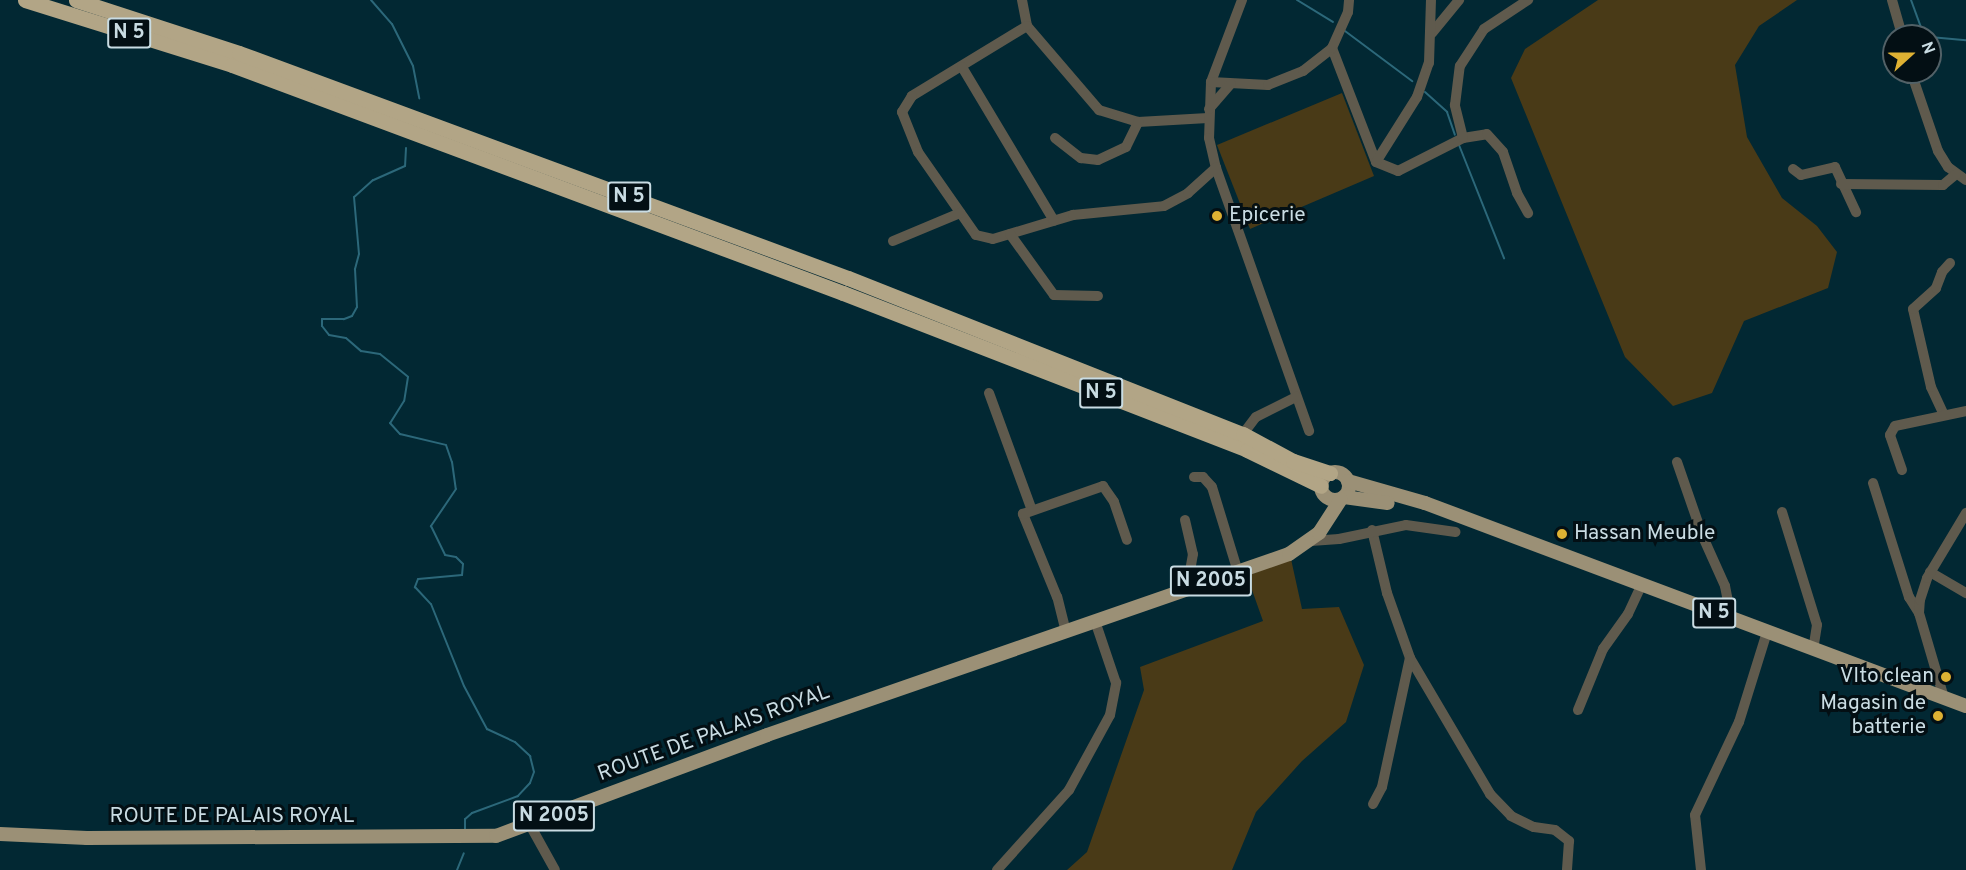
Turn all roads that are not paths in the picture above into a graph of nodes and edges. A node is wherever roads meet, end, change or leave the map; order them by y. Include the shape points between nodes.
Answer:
1 (25, 0) edge
2 (76, 0) edge
3 (1022, 0) edge
4 (1242, 0) edge
5 (1348, 0) edge
6 (1431, 0) edge
7 (1459, 0) edge
8 (1528, 0) edge
9 (1892, 0) edge
10 (1899, 24) edge
11 (1028, 26) junction
12 (1432, 33) junction
13 (1332, 48) junction
14 (962, 67) junction
15 (1211, 82) junction
16 (1231, 84) junction
17 (1915, 84) edge
18 (1209, 114) junction
19 (1138, 122) junction
20 (1055, 138) dead end
21 (1463, 138) junction
22 (1376, 162) junction
23 (1216, 168) junction
24 (1793, 169) dead end
25 (1956, 174) junction
26 (1966, 180) edge
27 (1841, 184) junction
28 (1856, 212) dead end
29 (960, 213) junction
30 (1528, 213) dead end
31 (1054, 221) junction
32 (1011, 234) junction
33 (893, 241) dead end
34 (1950, 263) dead end
35 (1098, 296) dead end
36 (988, 393) dead end
37 (1296, 397) junction
38 (1966, 411) edge
39 (1944, 416) junction
40 (1309, 431) dead end
41 (1243, 434) junction
42 (1271, 460) junction
43 (1677, 462) dead end
44 (1902, 470) dead end
45 (1330, 473) junction
46 (1194, 477) dead end
47 (1348, 481) junction
48 (1873, 483) dead end
49 (1323, 492) junction
50 (1343, 498) junction
51 (1027, 511) junction
52 (1782, 512) dead end
53 (1966, 513) edge
54 (1463, 518) junction
55 (1185, 520) dead end
56 (1372, 530) junction
57 (1456, 532) dead end
58 (1127, 540) dead end
59 (1311, 541) junction
60 (1238, 572) junction
61 (1930, 572) junction
62 (1641, 586) junction
63 (1191, 588) junction
64 (1966, 593) edge
65 (1919, 613) junction
66 (1724, 616) junction
67 (1095, 621) junction
68 (1066, 632) junction
69 (1767, 632) junction
70 (1813, 649) junction
71 (1410, 658) junction
72 (1944, 698) junction
73 (1966, 706) edge
74 (1578, 710) dead end
75 (1373, 804) dead end
76 (530, 825) junction
77 (0, 834) edge
78 (555, 870) edge
79 (998, 870) edge
80 (1566, 870) edge
81 (1701, 870) edge

1 - 42 highway, N 5 via 232,65 853,297
2 - 41 highway, N 5 via 239,53 531,160 1016,342
3 - 11 street
4 - 15 street
5 - 13 street via 1348,12
6 - 12 street
7 - 12 street
8 - 21 street via 1484,29 1460,66 1455,105
9 - 10 street
11 - 14 street
11 - 19 street via 1099,110
12 - 22 street via 1429,63 1418,98
13 - 16 street via 1318,62 1285,81 1253,86
13 - 22 street
14 - 29 street via 912,96 902,112 918,152
14 - 31 street
15 - 16 street
15 - 18 street
16 - 18 street
17 - 25 street via 1938,151
18 - 19 street
18 - 23 street
19 - 20 street via 1126,147 1098,160 1081,158
21 - 22 street via 1404,169 1393,172
21 - 30 street via 1487,134 1496,142
23 - 31 street via 1188,193 1164,206
23 - 37 street
24 - 27 street via 1805,174 1832,166
25 - 26 street
25 - 27 street via 1943,185
27 - 28 street
29 - 32 street via 976,235 993,239
29 - 33 street
31 - 32 street
32 - 35 street via 1054,295
34 - 39 street via 1936,288 1913,309 1931,387
36 - 51 street
37 - 40 street
37 - 41 street via 1256,417
38 - 39 street
39 - 44 street via 1895,426 1890,435
41 - 42 highway via 1245,444
41 - 45 highway, N 5 via 1293,461
42 - 49 highway, N 5
43 - 66 street via 1725,586 1728,602
45 - 47 main road, N 5 via 1340,472
45 - 49 main road
46 - 60 street via 1203,477 1212,487
47 - 50 main road
47 - 54 main road, N 5
48 - 65 street via 1909,597
49 - 50 main road, N 5
49 - 59 main road via 1322,522
50 - 54 main road, N 5
50 - 59 main road, ROUTE DE PALAIS ROYAL / N 2005
51 - 58 street via 1103,486 1114,502
51 - 68 street
52 - 70 street via 1817,625
53 - 61 street
54 - 62 main road, N 5
55 - 63 street via 1192,554
56 - 57 street via 1406,525
56 - 59 street via 1339,539
56 - 71 street via 1387,593
59 - 60 main road, ROUTE DE PALAIS ROYAL / N 2005 via 1289,554
60 - 63 main road, ROUTE DE PALAIS ROYAL / N 2005
61 - 64 street
61 - 65 street
62 - 66 main road, N 5
62 - 74 street via 1628,614 1603,650
63 - 67 main road, ROUTE DE PALAIS ROYAL / N 2005
65 - 72 street
66 - 69 main road, N 5
67 - 68 main road, ROUTE DE PALAIS ROYAL / N 2005
67 - 79 street via 1116,683 1110,715 1069,790
68 - 76 main road, ROUTE DE PALAIS ROYAL / N 2005 via 767,735
69 - 70 main road, N 5
69 - 81 street via 1739,722 1695,814
70 - 72 main road, N 5
71 - 75 street via 1382,787
71 - 80 street via 1490,794 1511,816 1533,827 1555,830 1569,841
72 - 73 main road, N 5
76 - 77 main road, ROUTE DE PALAIS ROYAL / N 2005 via 496,836 451,838
76 - 78 street

